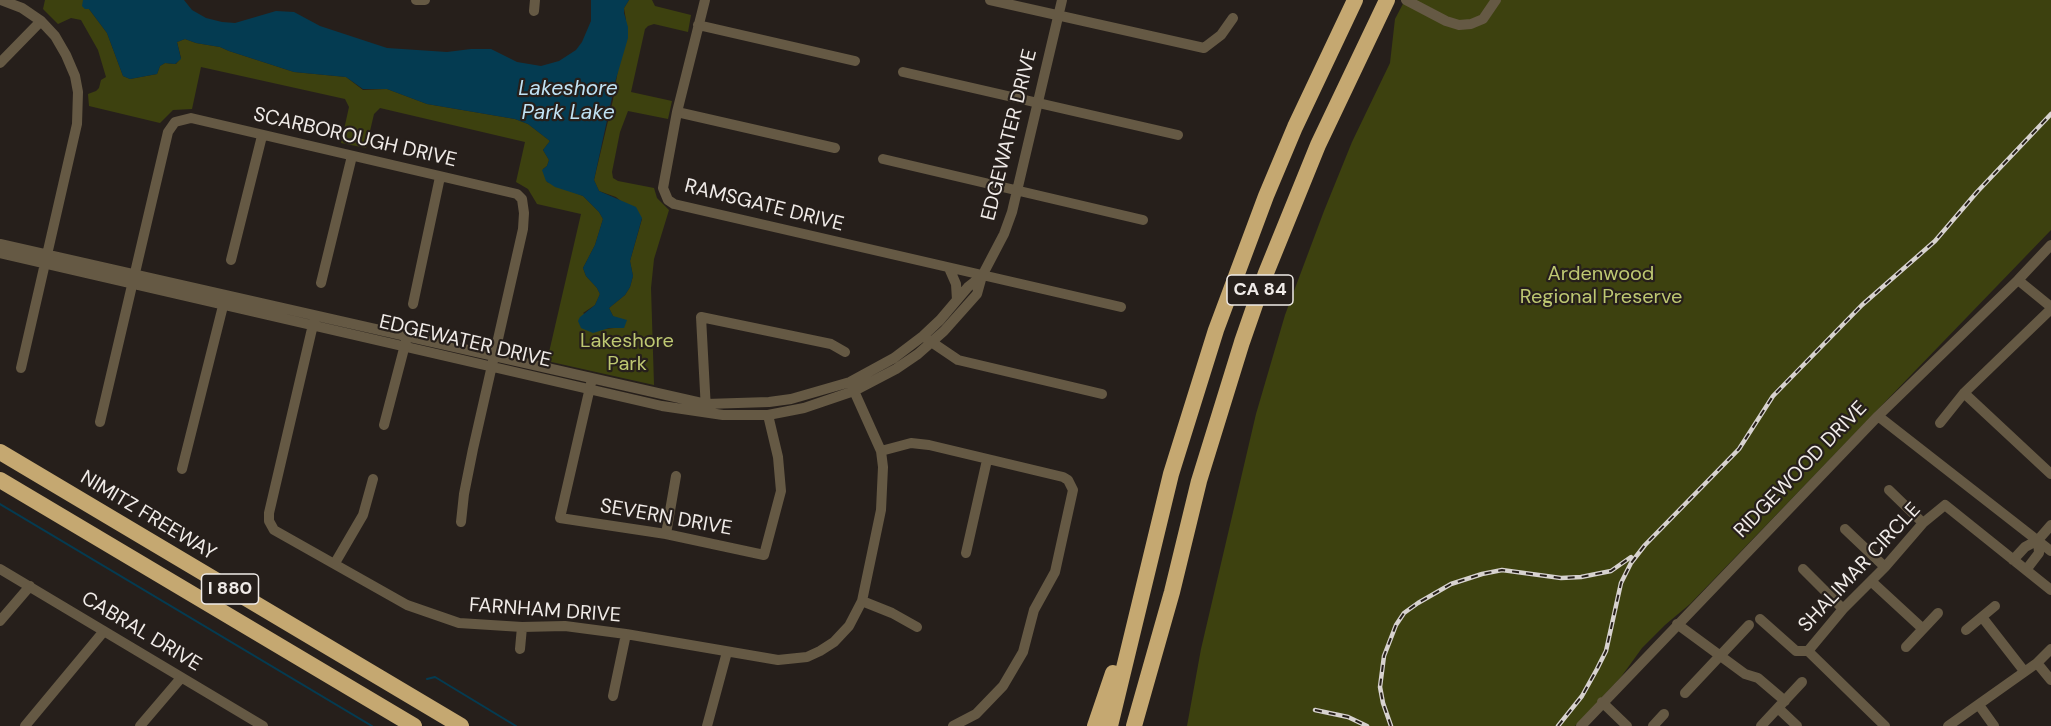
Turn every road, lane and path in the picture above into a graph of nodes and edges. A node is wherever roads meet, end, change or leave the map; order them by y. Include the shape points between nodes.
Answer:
1 (1, 0) edge
2 (416, 0) edge
3 (425, 0) edge
4 (705, 0) edge
5 (990, 0) edge
6 (1062, 0) edge
7 (1355, 0) edge
8 (1387, 0) edge
9 (1406, 0) edge
10 (1496, 0) edge
11 (1059, 15) junction
12 (1233, 18) dead end
13 (41, 21) junction
14 (698, 25) junction
15 (855, 61) dead end
16 (0, 63) edge
17 (903, 72) dead end
18 (1038, 103) junction
19 (677, 112) junction
20 (1178, 135) dead end
21 (262, 136) junction
22 (835, 148) dead end
23 (352, 156) junction
24 (883, 159) dead end
25 (440, 177) junction
26 (1018, 190) junction
27 (1143, 220) dead end
28 (0, 244) edge
29 (2051, 245) edge
30 (0, 253) edge
31 (45, 259) junction
32 (231, 260) dead end
33 (949, 268) junction
34 (982, 276) junction
35 (134, 280) junction
36 (2018, 280) junction
37 (321, 283) dead end
38 (224, 300) junction
39 (957, 300) junction
40 (413, 304) dead end
41 (1121, 307) dead end
42 (2051, 308) edge
43 (314, 321) junction
44 (926, 339) junction
45 (406, 341) junction
46 (845, 352) dead end
47 (494, 356) junction
48 (21, 368) dead end
49 (491, 368) junction
50 (591, 384) junction
51 (852, 387) junction
52 (1965, 393) junction
53 (1102, 394) dead end
54 (706, 408) junction
55 (768, 416) junction
56 (1878, 416) junction
57 (100, 422) dead end
58 (1940, 423) dead end
59 (384, 425) dead end
60 (881, 451) junction
61 (0, 452) edge
62 (2051, 455) edge
63 (987, 460) junction
64 (2043, 465) junction
65 (182, 470) dead end
66 (2051, 474) edge
67 (676, 476) dead end
68 (0, 480) edge
69 (373, 480) dead end
70 (1889, 490) dead end
71 (461, 522) dead end
72 (1923, 523) junction
73 (2051, 525) edge
74 (1845, 529) dead end
75 (666, 534) junction
76 (2038, 540) junction
77 (2051, 551) edge
78 (966, 553) dead end
79 (2013, 560) junction
80 (335, 563) junction
81 (1148, 564) junction
82 (1886, 567) junction
83 (0, 569) edge
84 (1803, 569) dead end
85 (2026, 570) junction
86 (1872, 582) junction
87 (30, 586) junction
88 (2051, 590) edge
89 (1172, 592) junction
90 (862, 601) junction
91 (1995, 606) dead end
92 (1843, 609) junction
93 (1938, 613) dead end
94 (1982, 617) junction
95 (1760, 619) dead end
96 (0, 621) edge
97 (1677, 624) junction
98 (1749, 625) dead end
99 (522, 627) junction
100 (916, 627) dead end
101 (1923, 629) junction
102 (1966, 630) dead end
103 (104, 631) junction
104 (626, 634) junction
105 (1906, 647) dead end
106 (520, 649) dead end
107 (2051, 649) edge
108 (1808, 651) junction
109 (727, 652) junction
110 (1719, 656) junction
111 (2037, 663) junction
112 (2024, 671) junction
113 (181, 678) junction
114 (2051, 680) edge
115 (1802, 682) dead end
116 (1685, 693) dead end
117 (614, 696) dead end
118 (1602, 702) junction
119 (1781, 704) junction
120 (1979, 705) junction
121 (1664, 714) dead end
122 (260, 725) edge
123 (25, 726) edge
124 (140, 726) edge
125 (414, 726) edge
126 (460, 726) edge
127 (708, 726) edge
128 (953, 726) edge
129 (1095, 726) edge
130 (1110, 726) edge
131 (1134, 726) edge
132 (1144, 726) edge
133 (1581, 726) edge
134 (1627, 726) edge
135 (1653, 726) edge
136 (1761, 726) edge
137 (1797, 726) edge
138 (1885, 726) edge
139 (1948, 726) edge
140 (1994, 726) edge

1 - 13 street
2 - 3 street
4 - 14 street, RAMSGATE DRIVE
5 - 11 street
6 - 11 street, EDGEWATER DRIVE
7 - 81 highway, CA 84 via 1291,137 1240,264 1192,400
8 - 89 highway, CA 84 via 1318,145 1266,273 1219,413
9 - 10 street via 1459,25 1482,19
11 - 12 street via 1204,48 1221,35
11 - 18 street, EDGEWATER DRIVE
13 - 16 street
13 - 31 street via 66,55 78,92 77,124
14 - 15 street
14 - 19 street, RAMSGATE DRIVE
17 - 18 street
18 - 20 street
18 - 26 street, EDGEWATER DRIVE
19 - 22 street
19 - 33 street, RAMSGATE DRIVE via 663,188 674,204
21 - 23 street, SCARBOROUGH DRIVE
21 - 32 street
21 - 35 street, SCARBOROUGH DRIVE via 191,118 170,127
23 - 25 street, SCARBOROUGH DRIVE
23 - 37 street
24 - 26 street
25 - 40 street
25 - 47 street, SCARBOROUGH DRIVE via 517,194 522,199 523,229
26 - 27 street
26 - 34 street, EDGEWATER DRIVE via 1004,234
28 - 31 street, EDGEWATER DRIVE
29 - 36 street, RIDGEWOOD DRIVE
30 - 31 street, EDGEWATER DRIVE
31 - 35 street, EDGEWATER DRIVE
31 - 48 street
33 - 34 street, RAMSGATE DRIVE
33 - 39 street
34 - 39 street, EDGEWATER DRIVE
34 - 41 street, RAMSGATE DRIVE
34 - 44 street, EDGEWATER DRIVE via 977,294 944,331
35 - 38 street, EDGEWATER DRIVE
35 - 57 street
36 - 42 street
36 - 56 street, RIDGEWOOD DRIVE
38 - 43 street, EDGEWATER DRIVE
38 - 65 street
39 - 44 street, EDGEWATER DRIVE
42 - 52 street
43 - 45 street, EDGEWATER DRIVE
43 - 80 street, FARNHAM DRIVE via 269,521 274,530
44 - 51 street, EDGEWATER DRIVE via 918,354 896,369
44 - 53 street via 958,360
45 - 47 street, EDGEWATER DRIVE
45 - 49 street, EDGEWATER DRIVE
45 - 59 street
46 - 54 street via 831,344 701,317
47 - 49 street, SCARBOROUGH DRIVE
47 - 50 street, EDGEWATER DRIVE
49 - 50 street, EDGEWATER DRIVE
49 - 71 street, SCARBOROUGH DRIVE
50 - 54 street, EDGEWATER DRIVE via 662,406
50 - 75 street, SEVERN DRIVE via 560,518
51 - 54 street, EDGEWATER DRIVE via 790,399
51 - 55 street, EDGEWATER DRIVE via 804,408
51 - 60 street, FARNHAM DRIVE
52 - 58 street
52 - 64 street
54 - 55 street, EDGEWATER DRIVE via 723,415
55 - 75 street, SEVERN DRIVE via 781,491 764,555
56 - 76 street
56 - 97 street, RIDGEWOOD DRIVE
60 - 63 street via 911,443
60 - 90 street, FARNHAM DRIVE via 881,510
61 - 126 highway, NIMITZ FREEWAY / I 880
62 - 64 street
63 - 78 street
63 - 128 street via 1063,477 1071,484 1073,495 1055,572 1034,610 1023,652 1002,686 976,714
64 - 66 street
67 - 75 street
68 - 125 highway, I 880
69 - 80 street via 363,515
70 - 72 street
72 - 79 street, SHALIMAR CIRCLE via 1945,505
72 - 82 street, SHALIMAR CIRCLE
73 - 76 street
74 - 82 street
76 - 77 street
76 - 79 street
76 - 85 street via 2039,553
79 - 85 street, SHALIMAR CIRCLE
80 - 99 street, FARNHAM DRIVE via 407,605 459,623
81 - 129 highway
81 - 130 highway
82 - 86 street, SHALIMAR CIRCLE
83 - 87 street, CABRAL DRIVE
84 - 92 street
85 - 88 street, SHALIMAR CIRCLE
86 - 92 street, SHALIMAR CIRCLE
86 - 101 street
87 - 96 street
87 - 103 street, CABRAL DRIVE
89 - 131 highway, CA 84
89 - 132 highway
90 - 100 street
90 - 109 street, FARNHAM DRIVE via 849,626 834,642 807,657 778,660
91 - 94 street
92 - 108 street, SHALIMAR CIRCLE
93 - 101 street
94 - 102 street
94 - 112 street
95 - 108 street via 1796,651
97 - 110 street
97 - 118 street, RIDGEWOOD DRIVE
98 - 110 street
99 - 104 street, FARNHAM DRIVE via 565,626
99 - 106 street
101 - 105 street
103 - 113 street, CABRAL DRIVE
103 - 123 street
104 - 109 street, FARNHAM DRIVE
104 - 117 street
107 - 111 street
108 - 138 street, SHALIMAR CIRCLE
109 - 127 street
110 - 116 street
110 - 119 street via 1758,678
111 - 112 street
111 - 114 street
112 - 120 street
113 - 122 street, CABRAL DRIVE
113 - 124 street
115 - 119 street
118 - 133 street, RIDGEWOOD DRIVE
118 - 134 street
119 - 136 street
119 - 137 street
120 - 139 street
120 - 140 street
121 - 135 street

